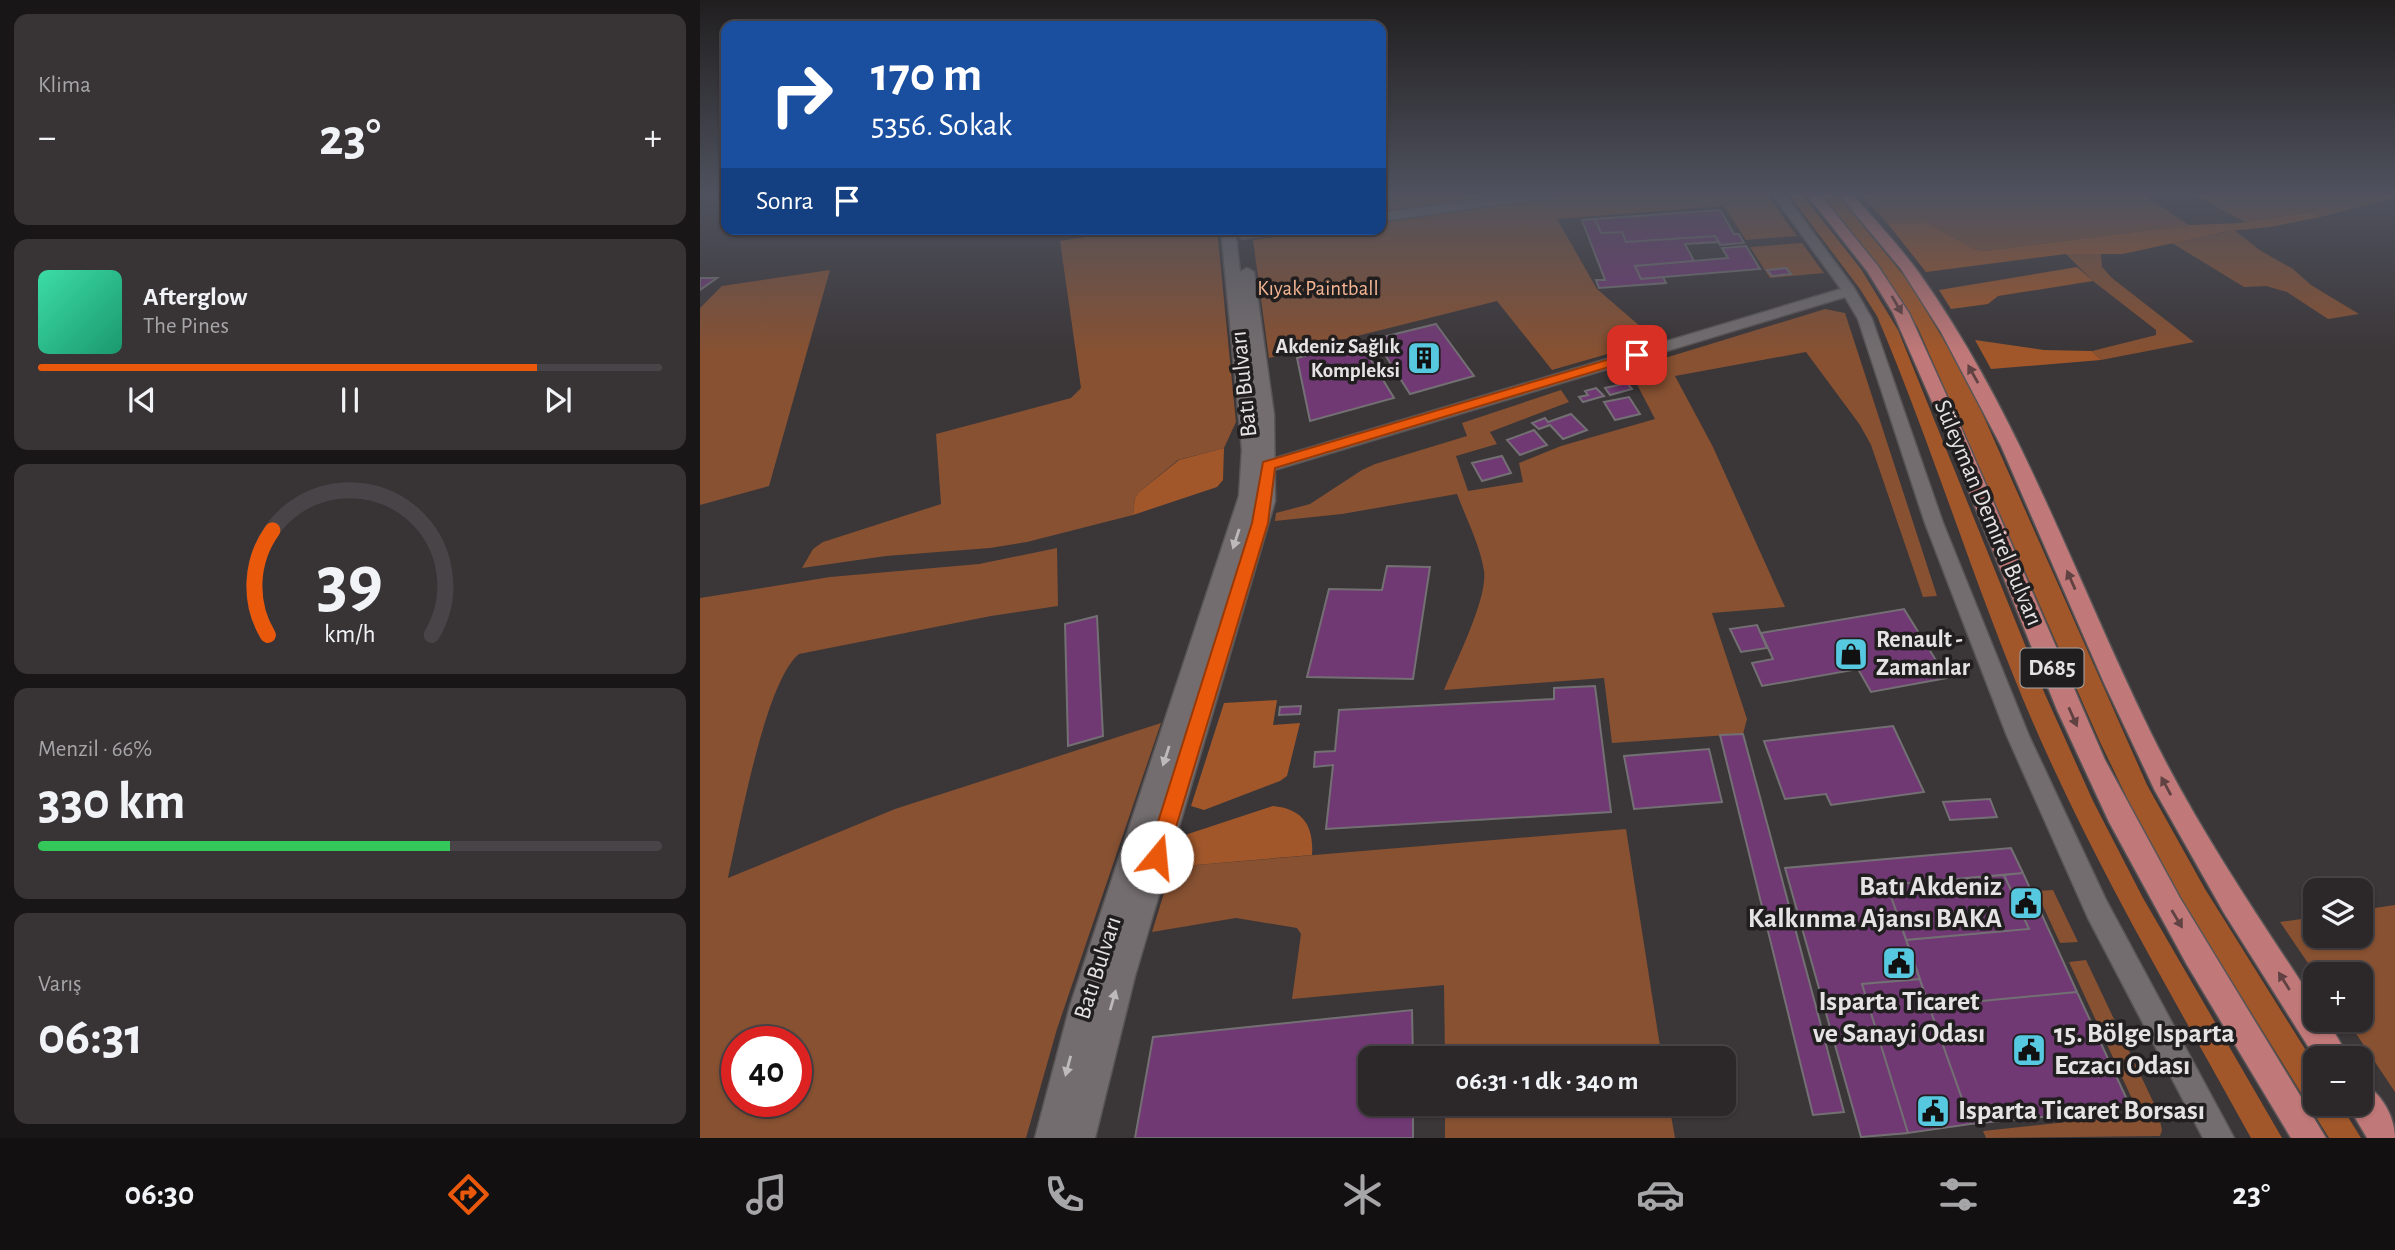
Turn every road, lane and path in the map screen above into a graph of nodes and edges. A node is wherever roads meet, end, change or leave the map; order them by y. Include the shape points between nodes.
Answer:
1 (1238, 245) edge
2 (1239, 245) edge
3 (1816, 245) edge
4 (1853, 245) edge
5 (1888, 245) edge
6 (1849, 291) junction
7 (1268, 466) junction
8 (2326, 1046) edge
9 (2372, 1116) edge
10 (1051, 1138) edge
11 (1079, 1138) edge
12 (2219, 1138) edge
13 (2310, 1138) edge
14 (2386, 1138) edge

1 -> 10 street, Batı Bulvarı via 1250,438 1249,496 1085,1006
2 - 7 street, Batı Bulvarı via 1266,422
3 - 6 street
4 -> 13 highway, Süleyman Demirel Bulvarı / D685 via 1901,313 2115,806
8 -> 5 highway, Süleyman Demirel Bulvarı / D685 via 2220,881 2148,752 1975,376 1912,274
6 - 7 street
6 - 12 street via 1875,344 1934,523 2018,736 2097,909
11 -> 7 street, Batı Bulvarı via 1117,987 1260,523
9 - 14 highway

